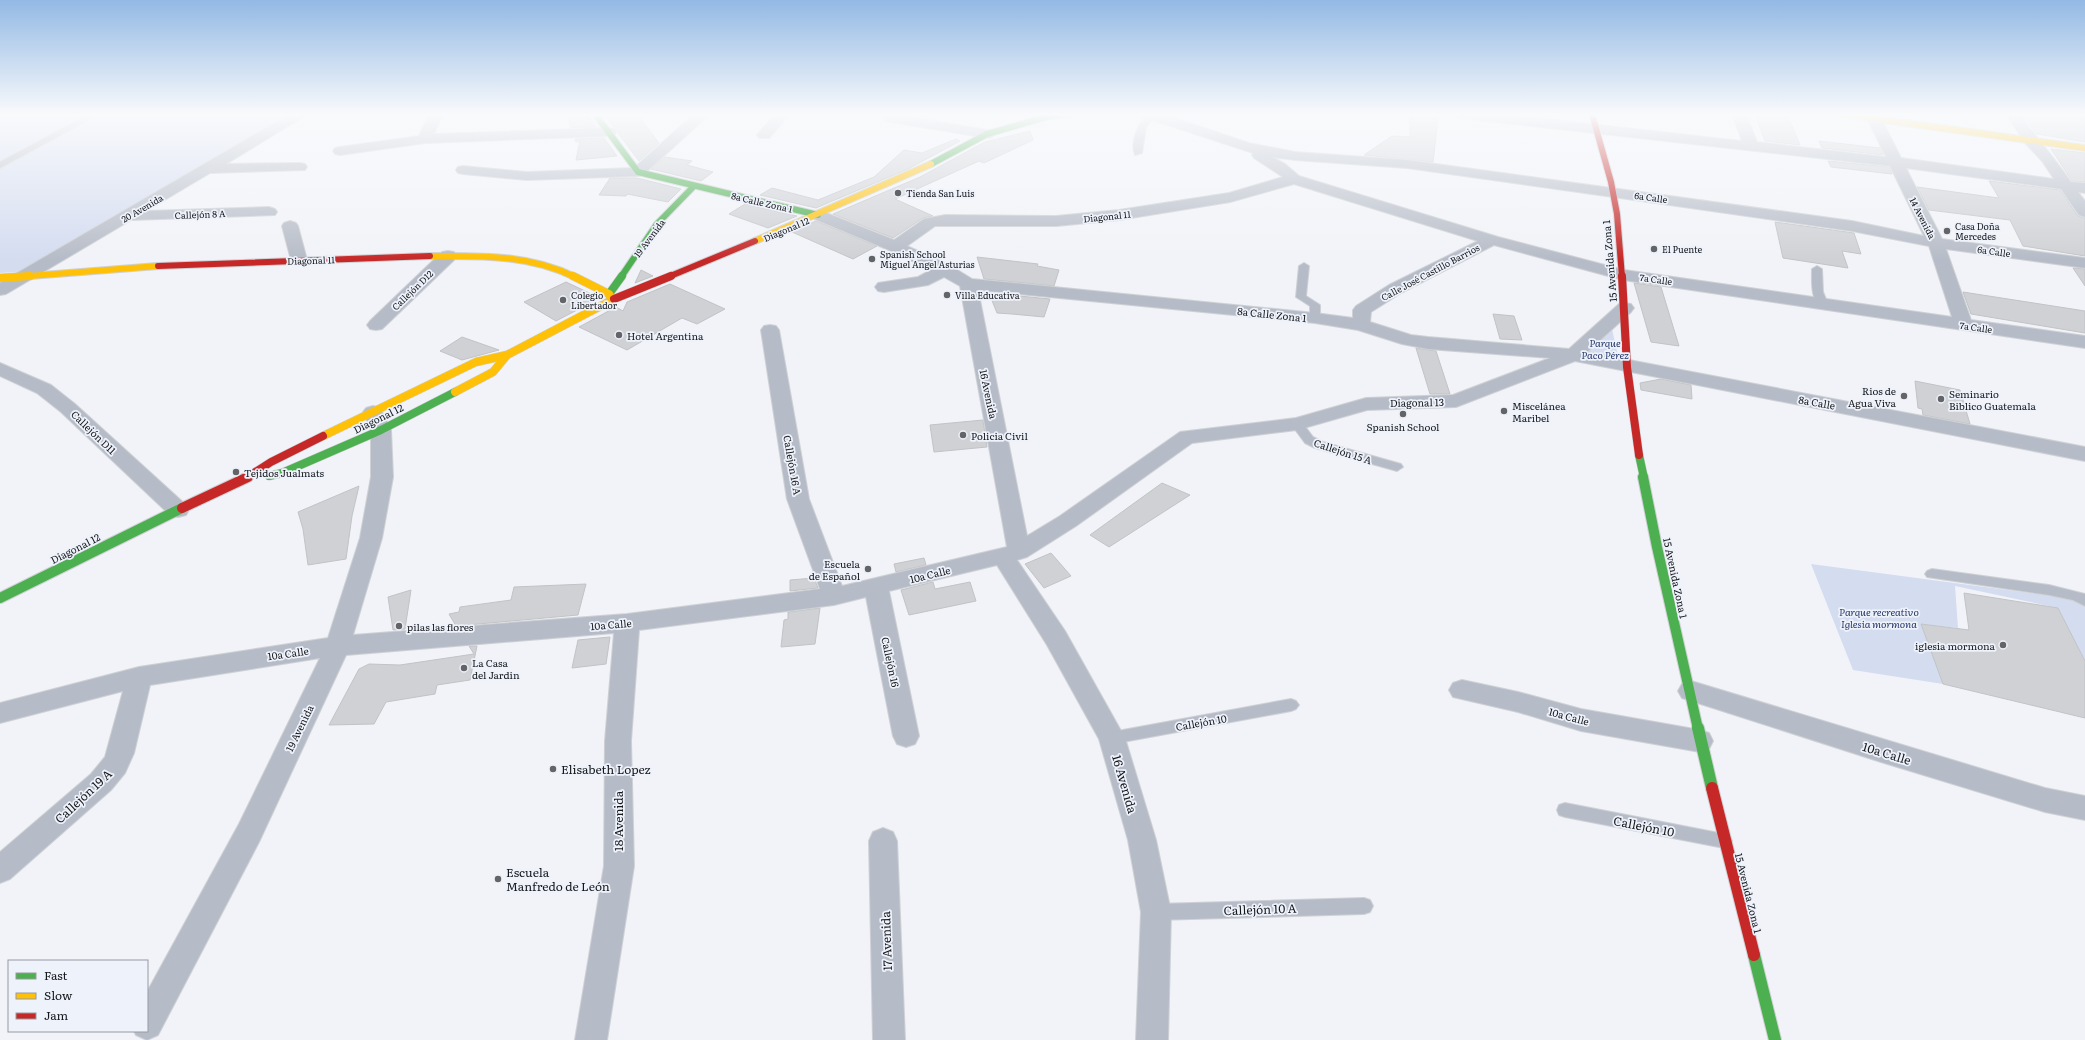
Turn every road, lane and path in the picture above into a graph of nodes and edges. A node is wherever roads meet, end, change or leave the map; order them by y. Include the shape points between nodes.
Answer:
1 (1895, 162) edge
2 (221, 163) edge
3 (631, 163) edge
4 (649, 163) edge
5 (934, 163) edge
6 (1272, 163) edge
7 (1304, 163) edge
8 (1387, 163) edge
9 (1605, 163) edge
10 (1899, 163) edge
11 (2050, 163) edge
12 (300, 167) dead end
13 (210, 169) junction
14 (462, 170) dead end
15 (638, 172) junction
16 (1294, 179) junction
17 (2066, 185) junction
18 (694, 186) junction
19 (2085, 188) edge
20 (1613, 192) junction
21 (269, 212) dead end
22 (2085, 212) edge
23 (818, 215) junction
24 (130, 216) junction
25 (290, 226) dead end
26 (1492, 240) junction
27 (1936, 243) junction
28 (897, 246) junction
29 (448, 256) junction
30 (299, 260) junction
31 (2085, 263) edge
32 (1304, 266) dead end
33 (1817, 269) dead end
34 (946, 270) junction
35 (1623, 275) junction
36 (23, 276) junction
37 (0, 278) edge
38 (968, 284) junction
39 (884, 287) dead end
40 (0, 290) edge
41 (611, 297) junction
42 (1823, 304) junction
43 (1625, 308) junction
44 (1315, 312) junction
45 (1361, 317) junction
46 (376, 324) dead end
47 (1964, 325) junction
48 (770, 330) dead end
49 (2085, 342) edge
50 (507, 355) junction
51 (1573, 355) junction
52 (1627, 367) junction
53 (0, 369) edge
54 (377, 420) junction
55 (1297, 424) junction
56 (1187, 437) joint
57 (2085, 454) edge
58 (1397, 467) dead end
59 (248, 478) junction
60 (178, 510) junction
61 (1012, 553) junction
62 (1932, 574) dead end
63 (876, 587) junction
64 (834, 596) junction
65 (0, 598) edge
66 (2085, 601) edge
67 (627, 623) junction
68 (338, 646) junction
69 (139, 676) junction
70 (1462, 690) dead end
71 (1691, 691) junction
72 (1291, 705) dead end
73 (0, 713) edge
74 (906, 736) dead end
75 (1112, 738) junction
76 (1700, 741) junction
77 (2085, 808) edge
78 (1565, 810) dead end
79 (883, 841) dead end
80 (1724, 841) junction
81 (0, 870) edge
82 (1364, 906) dead end
83 (1156, 912) junction
84 (148, 1022) edge
85 (591, 1040) edge
86 (889, 1040) edge
87 (1152, 1040) edge
88 (1775, 1040) edge

1 - 27 street, 14 Avenida
2 - 13 street, 20 Avenida
3 - 15 street
4 - 15 street
5 - 23 street, Diagonal 12
6 - 16 street, 7a Calle
7 - 16 street via 1294,172
8 - 20 street, 6a Calle
9 - 20 street, 15 Avenida Zona 1
10 - 17 street
11 - 17 street
12 - 13 street
13 - 24 street, 20 Avenida
14 - 15 street via 527,176
15 - 18 street, 8a Calle Zona 1
16 - 26 street, 7a Calle
16 - 28 street, Diagonal 11 via 1230,197 1119,215 1056,221 930,222
17 - 19 street
17 - 22 street
18 - 23 street, 8a Calle Zona 1
18 - 41 street, 19 Avenida via 657,224
20 - 27 street, 6a Calle via 1852,226
20 - 35 street, 15 Avenida Zona 1
21 - 24 street, Callejón 8 A
23 - 28 street, 8a Calle Zona 1
23 - 41 street, Diagonal 12
24 - 36 street, 20 Avenida
25 - 30 street
26 - 35 street, 7a Calle
26 - 45 street, Calle José Castillo Barrios via 1395,289
27 - 31 street, 6a Calle
27 - 47 street, 14 Avenida
28 - 34 street, 8a Calle Zona 1
29 - 30 street, Diagonal 11
29 - 41 street, Diagonal 11 via 507,257 538,262 560,270
29 - 46 street, Callejón D12
30 - 36 street, Diagonal 11 via 140,267
32 - 44 lane via 1301,297
33 - 42 lane via 1818,292
34 - 38 street, 8a Calle Zona 1
34 - 39 street via 922,281
35 - 42 street, 7a Calle
35 - 43 street, 15 Avenida Zona 1
36 - 37 street, Diagonal 11
36 - 40 street, 20 Avenida
38 - 44 street, 8a Calle Zona 1
38 - 61 street, 16 Avenida
41 - 50 street, Diagonal 12
42 - 47 street, 7a Calle
43 - 51 street, Diagonal 13
43 - 52 street, 15 Avenida Zona 1
44 - 45 street, 8a Calle Zona 1
45 - 51 street, 8a Calle Zona 1 via 1408,340
47 - 49 street, 7a Calle
48 - 64 street, Callejón 16 A via 798,499
50 - 54 street, Diagonal 12 via 476,362
50 - 54 street, Diagonal 12 via 493,372
51 - 52 street, 8a Calle
51 - 55 street, Diagonal 13 via 1456,401 1366,404
52 - 57 street, 8a Calle
52 - 71 street, 15 Avenida Zona 1 via 1635,432 1660,562
53 - 60 street, Callejón D11 via 44,389 68,408
54 - 59 street, Diagonal 12 via 271,462
54 - 59 street, Diagonal 12 via 282,473
54 - 68 street, 19 Avenida via 382,478 371,538
55 - 56 street, Diagonal 13
55 - 58 lane, Callejón 15 A via 1309,440 1319,445
56 - 61 street, 10a Calle via 1068,521
59 - 60 street, Diagonal 12
60 - 65 street, Diagonal 12
61 - 63 street, 10a Calle
61 - 75 street, 16 Avenida
62 - 66 lane via 2049,590 2077,596
63 - 64 street, 10a Calle
63 - 74 street, Callejón 16
64 - 67 street, 10a Calle
67 - 68 street, 10a Calle
67 - 85 street, 18 Avenida via 618,741 619,866
68 - 69 street, 10a Calle
68 - 84 street, 19 Avenida via 248,833
69 - 73 street, 10a Calle
69 - 81 street, Callejón 19 A via 121,753 115,765 101,782
70 - 76 street, 10a Calle via 1518,702 1581,720
71 - 76 street, 15 Avenida Zona 1
71 - 77 street, 10a Calle via 1881,752 2045,800
72 - 75 lane, Callejón 10
75 - 83 street, 16 Avenida via 1142,840
76 - 80 street, 15 Avenida Zona 1
78 - 80 lane, Callejón 10
79 - 86 street, 17 Avenida
80 - 88 street, 15 Avenida Zona 1
82 - 83 lane, Callejón 10 A
83 - 87 street, 16 Avenida

